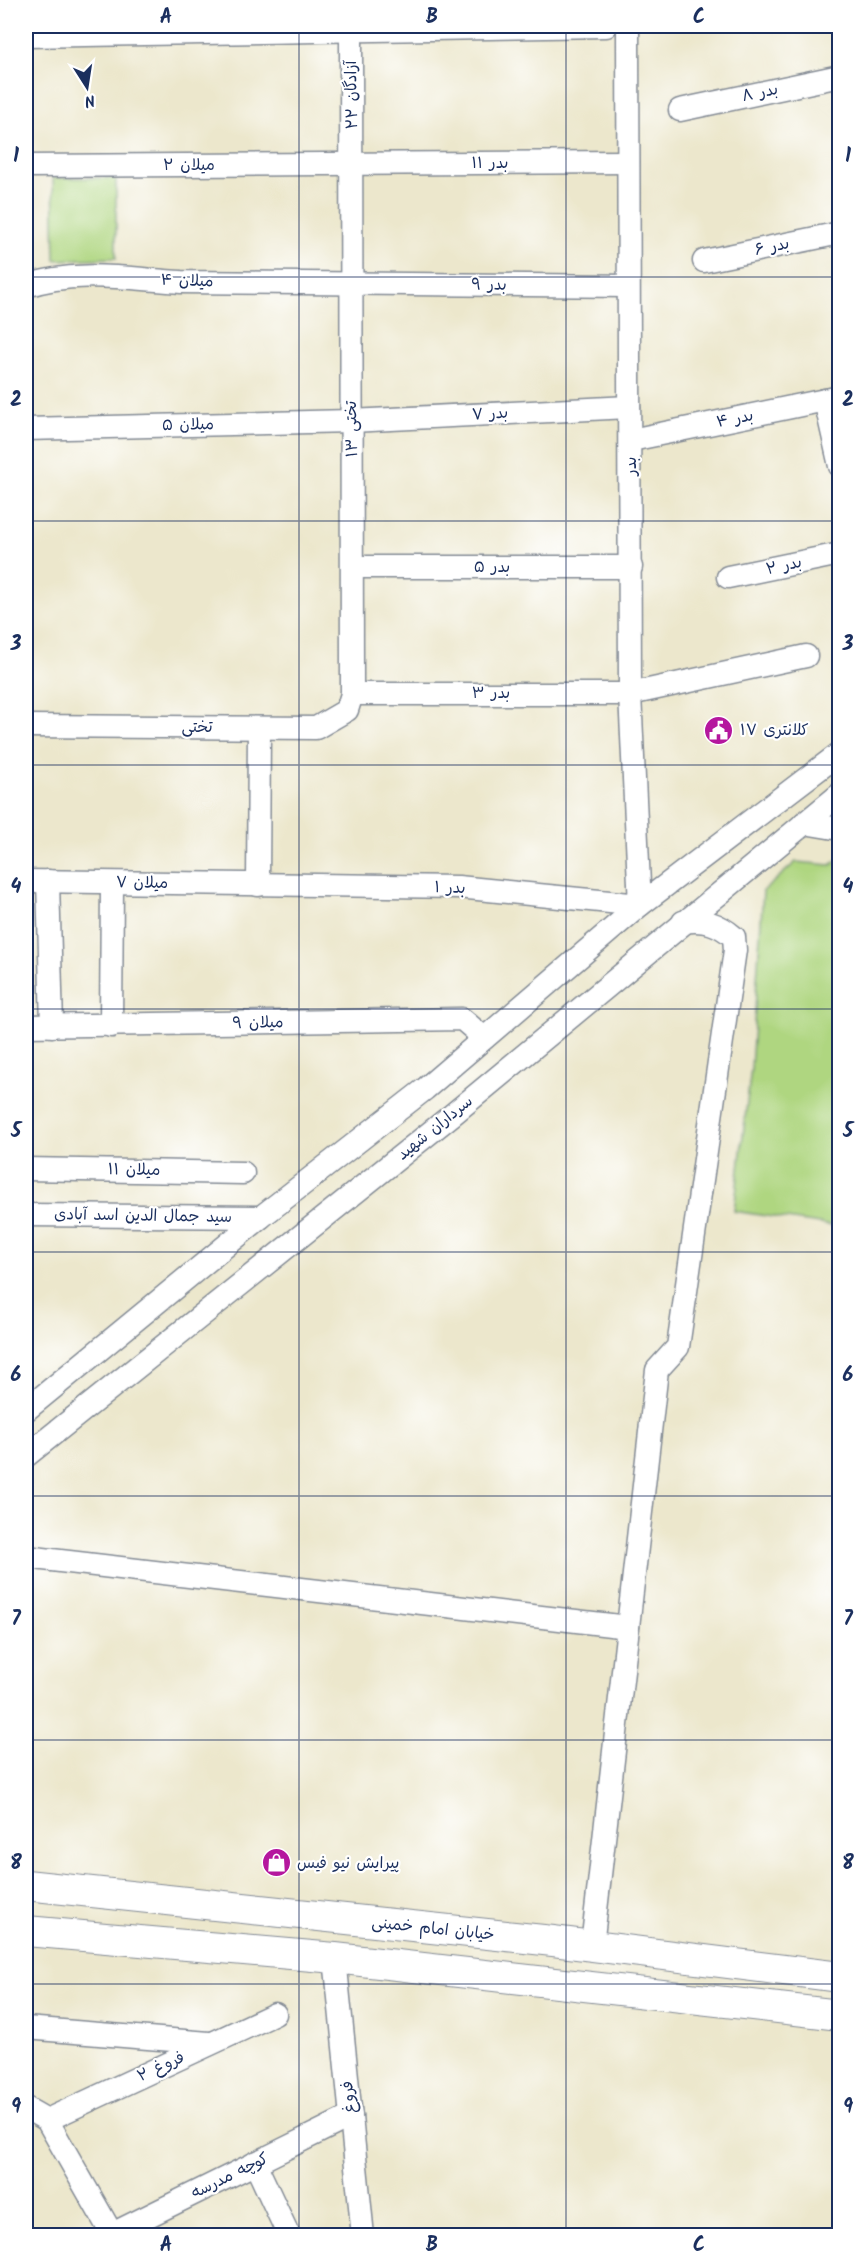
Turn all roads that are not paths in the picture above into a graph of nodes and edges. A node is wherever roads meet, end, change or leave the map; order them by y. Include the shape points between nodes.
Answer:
1 (606, 26) edge
2 (628, 26) edge
3 (351, 29) edge
4 (26, 36) edge
5 (840, 76) edge
6 (680, 110) dead end
7 (628, 162) junction
8 (352, 164) junction
9 (26, 166) edge
10 (840, 232) edge
11 (704, 261) dead end
12 (350, 283) junction
13 (26, 286) edge
14 (628, 286) junction
15 (832, 399) edge
16 (629, 407) junction
17 (351, 421) junction
18 (26, 429) edge
19 (631, 440) junction
20 (840, 466) edge
21 (840, 554) edge
22 (353, 567) junction
23 (631, 567) junction
24 (728, 577) dead end
25 (806, 656) dead end
26 (352, 694) junction
27 (630, 694) junction
28 (26, 726) edge
29 (259, 728) junction
30 (840, 753) edge
31 (840, 794) edge
32 (804, 823) junction
33 (840, 829) edge
34 (26, 881) edge
35 (48, 881) junction
36 (112, 883) junction
37 (258, 885) junction
38 (640, 906) junction
39 (683, 921) junction
40 (26, 1026) edge
41 (52, 1026) junction
42 (111, 1026) junction
43 (484, 1038) junction
44 (425, 1089) junction
45 (452, 1116) junction
46 (26, 1169) edge
47 (243, 1173) dead end
48 (26, 1215) edge
49 (261, 1217) junction
50 (31, 1401) edge
51 (26, 1456) edge
52 (26, 1557) edge
53 (628, 1627) junction
54 (26, 1885) edge
55 (26, 1931) edge
56 (553, 1941) junction
57 (592, 1946) junction
58 (335, 1958) junction
59 (840, 1977) edge
60 (549, 1981) junction
61 (275, 2014) dead end
62 (840, 2015) edge
63 (26, 2028) edge
64 (211, 2044) junction
65 (26, 2108) edge
66 (351, 2116) junction
67 (47, 2120) junction
68 (255, 2163) junction
69 (111, 2235) edge
70 (289, 2235) edge
71 (363, 2235) edge

1 - 3 street
2 - 7 street, بدر
3 - 4 street
3 - 8 street, آزادگان ۲۲
5 - 6 street, بدر ۸
7 - 8 street, بدر ۱۱
7 - 14 street, بدر
8 - 9 street, میلان ۲
8 - 12 street, تختی ۱۳
10 - 11 street, بدر ۶
12 - 13 street, میلان ۴ via 181,282 115,277 49,278
12 - 14 street, بدر ۹
12 - 17 street, تختی ۱۳
14 - 16 street, بدر
15 - 19 street, بدر ۴
15 - 20 street
16 - 17 street, بدر ۷
16 - 19 street, بدر
17 - 18 street, میلان ۵
17 - 22 street, تختی ۱۳
19 - 23 street, بدر
21 - 24 street, بدر ۲
22 - 23 street, بدر ۵
22 - 26 street, تختی ۱۳
23 - 27 street, بدر
25 - 27 street, بدر ۳
26 - 27 street, بدر ۳
26 - 29 street, تختی via 347,710 316,728
27 - 38 street, بدر
28 - 29 street, تختی
29 - 37 street
30 - 38 street
31 - 32 street, سرداران شهید
32 - 33 street
32 - 39 street, سرداران شهید
34 - 35 street, میلان ۷
35 - 36 street, میلان ۷
35 - 41 street
36 - 37 street, میلان ۷
36 - 42 street
37 - 38 street, بدر ۱ via 458,887
38 - 43 street
39 - 45 street, سرداران شهید
39 - 53 street via 706,921 723,928 734,938 735,951 678,1347 657,1370
40 - 41 street, میلان ۹
41 - 42 street, میلان ۹
42 - 43 street, میلان ۹ via 462,1019
43 - 44 street
44 - 45 street
44 - 49 street
45 - 51 street, سرداران شهید
46 - 47 street, میلان ۱۱
48 - 49 street, سید جمال الدین اسد آبادی
49 - 50 street
52 - 53 street
53 - 57 street
54 - 56 main road, خیابان امام خمینی
55 - 58 main road
56 - 57 main road, خیابان امام خمینی
56 - 60 main road
57 - 59 main road, خیابان امام خمینی
58 - 60 main road
58 - 66 street, فروغ
60 - 62 main road
61 - 64 street, فروغ ۲
63 - 64 street
64 - 67 street, فروغ ۲
65 - 67 street
66 - 68 street, کوچه مدرسه
66 - 71 street, فروغ
67 - 69 street
68 - 69 street, کوچه مدرسه
68 - 70 street

